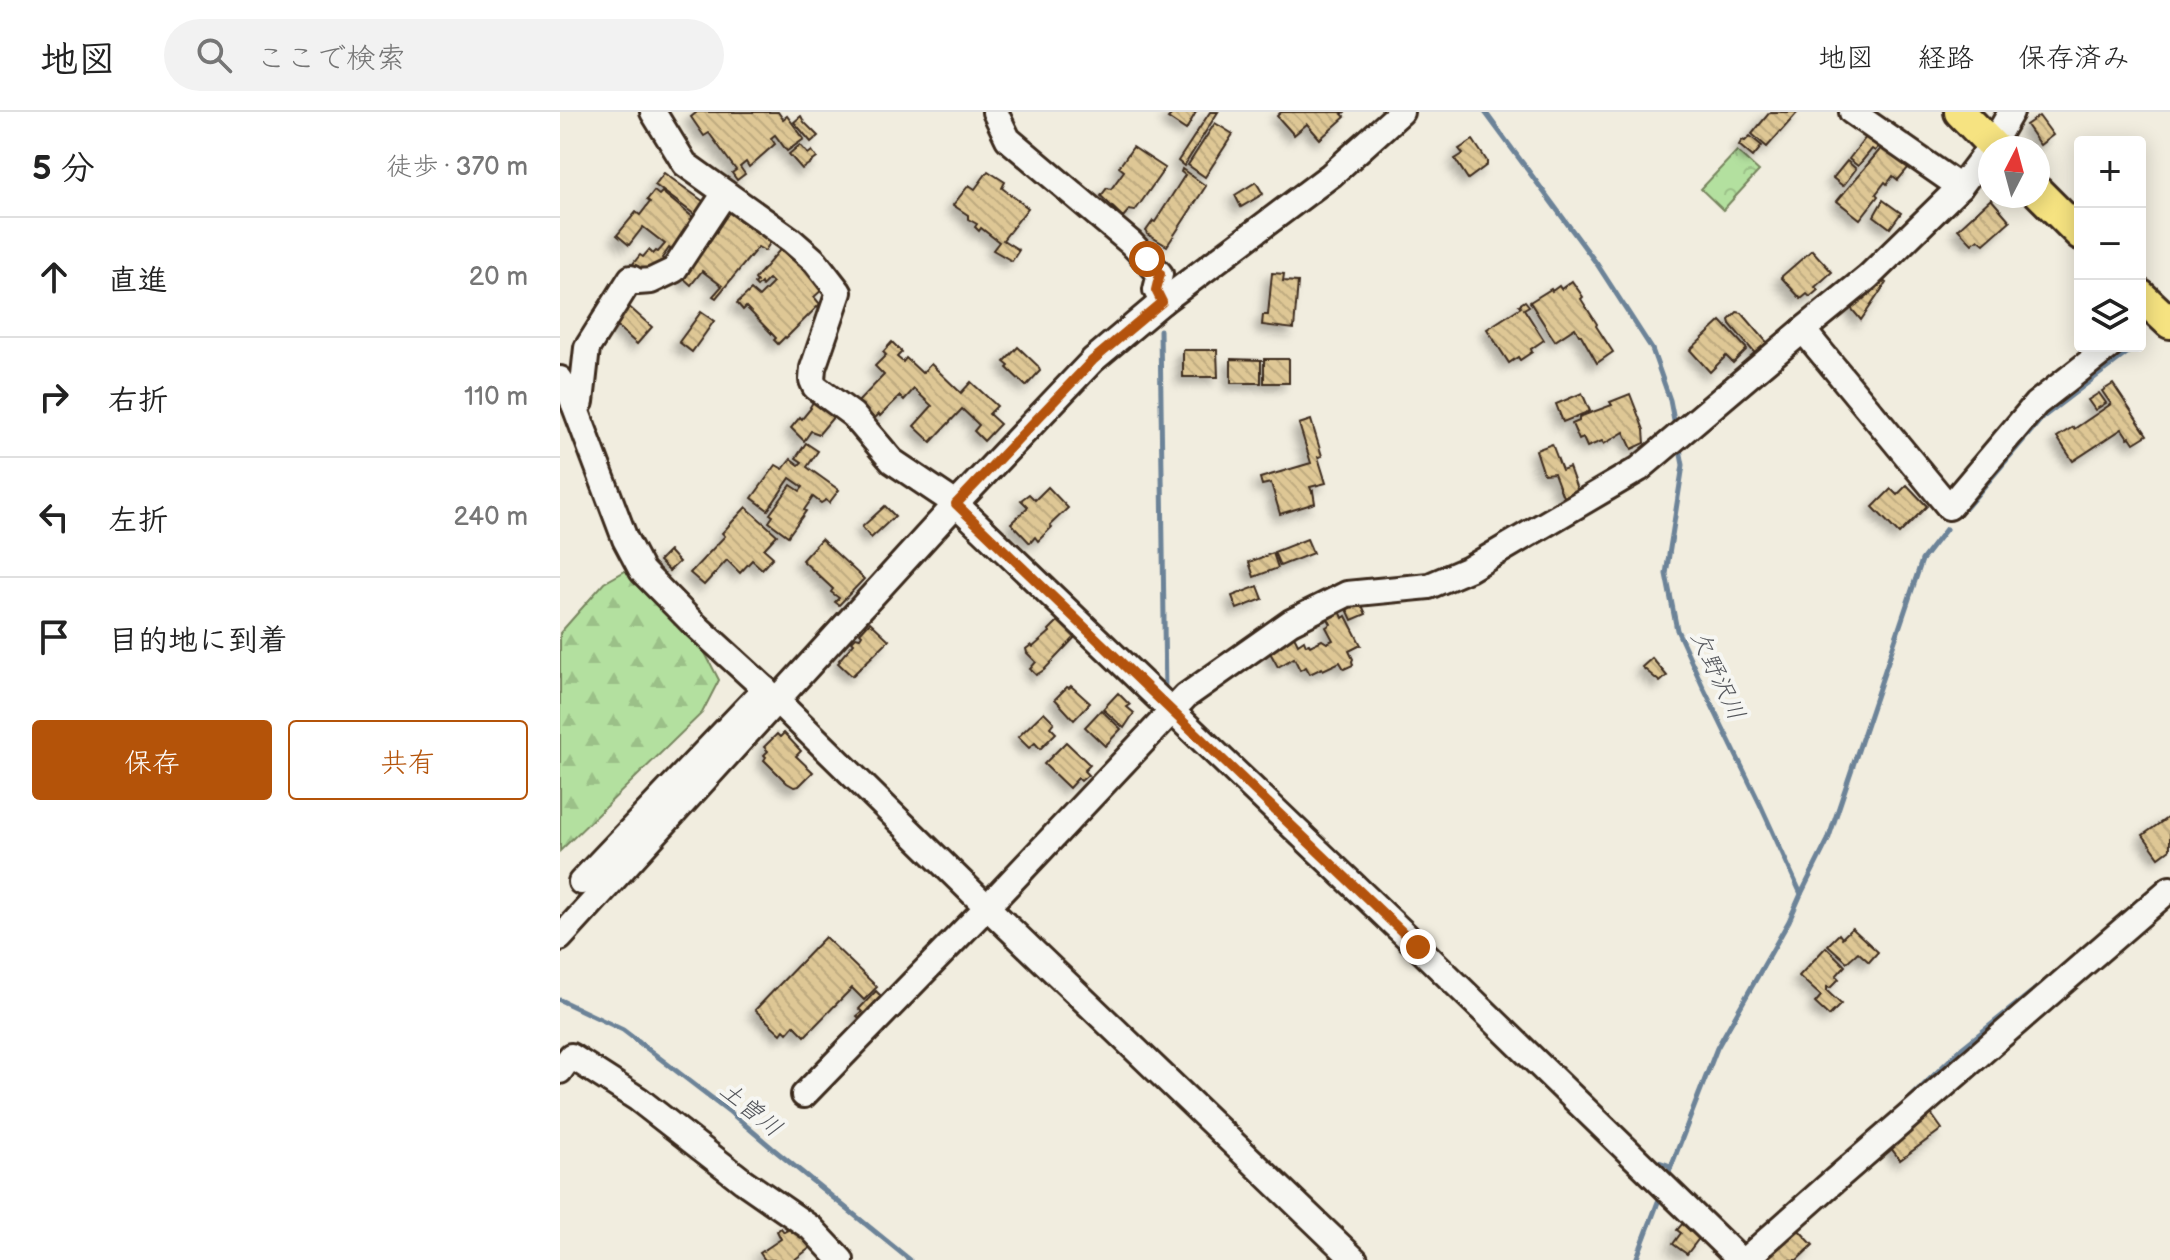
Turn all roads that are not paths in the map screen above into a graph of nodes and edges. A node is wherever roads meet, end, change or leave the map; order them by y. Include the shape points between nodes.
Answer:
1 (653, 112) edge
2 (995, 112) edge
3 (1401, 112) edge
4 (1852, 112) edge
5 (1960, 112) edge
6 (2011, 112) edge
7 (1984, 136) edge
8 (1999, 136) edge
9 (1978, 165) edge
10 (1960, 187) junction
11 (725, 193) junction
12 (2050, 204) edge
13 (2074, 228) edge
14 (1162, 302) junction
15 (1803, 330) junction
16 (2102, 352) edge
17 (560, 379) edge
18 (574, 404) junction
19 (956, 504) junction
20 (771, 695) junction
21 (1171, 711) junction
22 (581, 882) dead end
23 (2170, 889) edge
24 (987, 907) junction
25 (560, 938) edge
26 (564, 1060) edge
27 (804, 1095) dead end
28 (841, 1260) edge
29 (1355, 1260) edge
30 (1742, 1260) edge

1 - 11 street via 685,164
2 - 14 street via 1008,139 1147,259 1160,274 1156,290
3 - 14 street via 1331,175
4 - 10 street
5 - 7 main road
6 - 8 street
9 - 10 street
10 - 15 street via 1868,277
11 - 18 street via 674,270 651,281 631,278 587,348 581,402
11 - 19 street via 791,240 839,292 813,368 815,387 853,415 892,461
12 - 13 main road
14 - 19 street via 1093,360
15 - 16 street via 1949,507 2036,404
15 - 21 street via 1639,469 1469,569 1429,586 1347,594 1291,622
17 - 18 street
18 - 20 street via 642,571
19 - 20 street
19 - 21 street
20 - 22 street
20 - 24 street
20 - 25 street
21 - 24 street
21 - 30 street
23 - 30 street
24 - 27 street
24 - 29 street
26 - 28 street via 638,1099 811,1228

